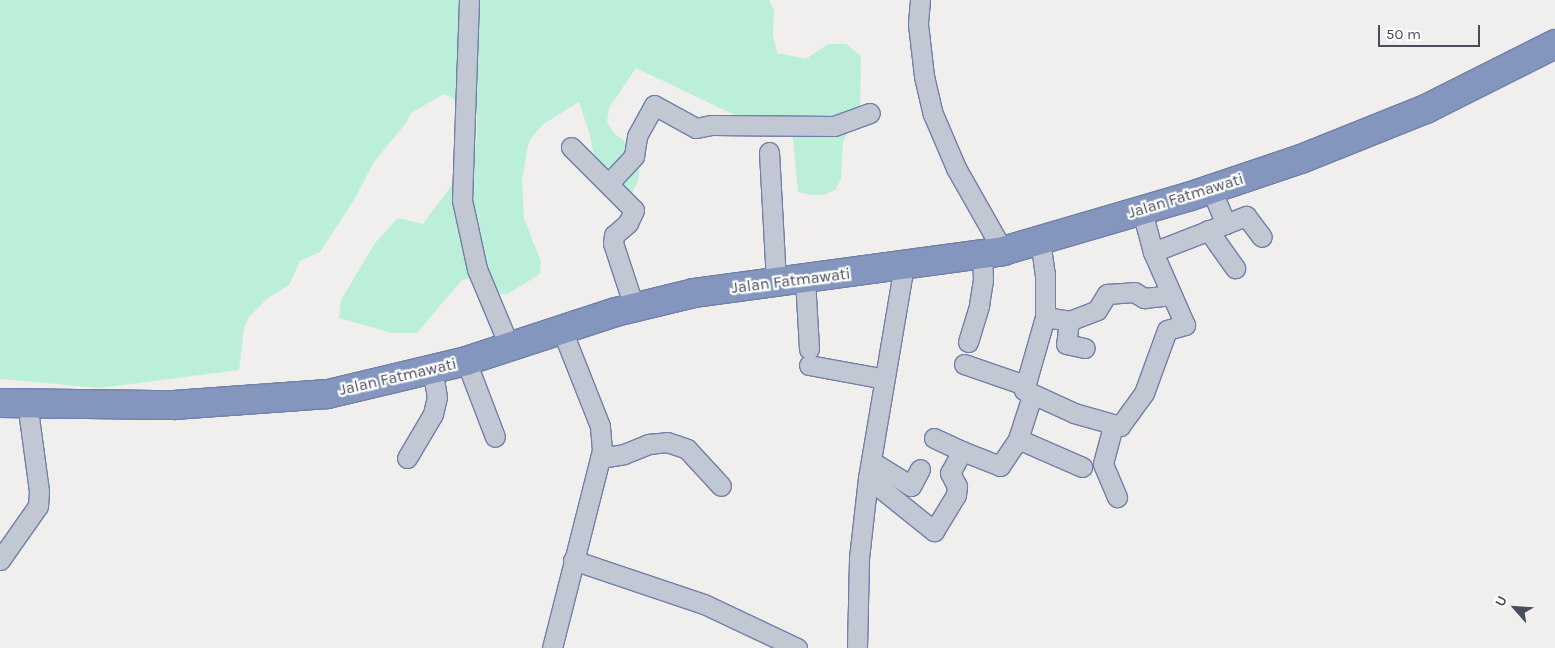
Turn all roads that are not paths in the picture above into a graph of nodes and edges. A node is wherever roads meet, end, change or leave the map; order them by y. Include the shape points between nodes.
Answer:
1 (469, 0) edge
2 (920, 0) edge
3 (1555, 44) edge
4 (870, 114) dead end
5 (571, 147) dead end
6 (769, 152) dead end
7 (609, 183) junction
8 (1211, 189) junction
9 (1142, 210) junction
10 (1226, 224) junction
11 (1208, 230) junction
12 (1262, 237) dead end
13 (1040, 240) junction
14 (992, 252) junction
15 (1153, 252) junction
16 (904, 266) junction
17 (1235, 268) dead end
18 (805, 279) junction
19 (776, 282) junction
20 (1172, 295) junction
21 (634, 307) junction
22 (1045, 317) junction
23 (1068, 321) junction
24 (562, 330) junction
25 (968, 342) dead end
26 (510, 348) junction
27 (1085, 348) dead end
28 (466, 361) junction
29 (964, 364) dead end
30 (432, 369) junction
31 (885, 379) junction
32 (1029, 391) junction
33 (27, 402) junction
34 (0, 403) edge
35 (1113, 426) junction
36 (495, 437) dead end
37 (934, 438) dead end
38 (1018, 440) junction
39 (962, 451) junction
40 (407, 458) dead end
41 (600, 458) junction
42 (1082, 467) dead end
43 (920, 469) dead end
44 (869, 470) junction
45 (722, 486) dead end
46 (1117, 497) dead end
47 (0, 560) edge
48 (572, 560) junction
49 (552, 648) edge
50 (797, 648) edge
51 (857, 648) edge

1 - 26 street via 462,200 477,269
2 - 14 street via 919,33 933,114
3 - 8 highway, Jalan Fatmawati via 1426,109 1301,159
4 - 7 street via 834,126 712,125 696,128 654,105 637,136 634,156
5 - 7 street
6 - 19 street
7 - 21 street via 634,210 628,223 614,235 613,243
8 - 9 highway, Jalan Fatmawati
8 - 10 street
9 - 13 highway, Jalan Fatmawati
9 - 15 street
10 - 11 street
10 - 12 street via 1246,216
11 - 15 street
11 - 17 street
13 - 14 highway, Jalan Fatmawati
13 - 22 street via 1045,274
14 - 16 highway, Jalan Fatmawati
14 - 25 street
15 - 20 street
16 - 18 highway, Jalan Fatmawati
16 - 31 street
18 - 19 highway, Jalan Fatmawati
18 - 31 street via 809,357
19 - 21 highway, Jalan Fatmawati via 694,293
20 - 23 street via 1144,298 1134,292 1107,294 1097,310
20 - 35 street via 1185,325 1167,330 1144,393 1124,424
21 - 24 highway, Jalan Fatmawati
22 - 23 street
22 - 32 street
23 - 27 street via 1066,344
24 - 26 highway, Jalan Fatmawati
24 - 41 street via 600,426
26 - 28 highway, Jalan Fatmawati
28 - 30 highway, Jalan Fatmawati
28 - 36 street
29 - 32 street
30 - 33 highway, Jalan Fatmawati via 328,394 174,405
30 - 40 street via 437,396 433,414
31 - 44 street
32 - 35 street
32 - 38 street
33 - 34 highway, Jalan Fatmawati
33 - 47 street via 38,506
35 - 46 street via 1102,464
37 - 39 street
38 - 39 street via 1000,466
38 - 42 street
39 - 44 street via 950,474 956,480 956,495 934,531
41 - 45 street via 667,442 687,449
41 - 48 street
43 - 44 street via 911,486
44 - 51 street via 859,558
48 - 49 street
48 - 50 street via 704,604

